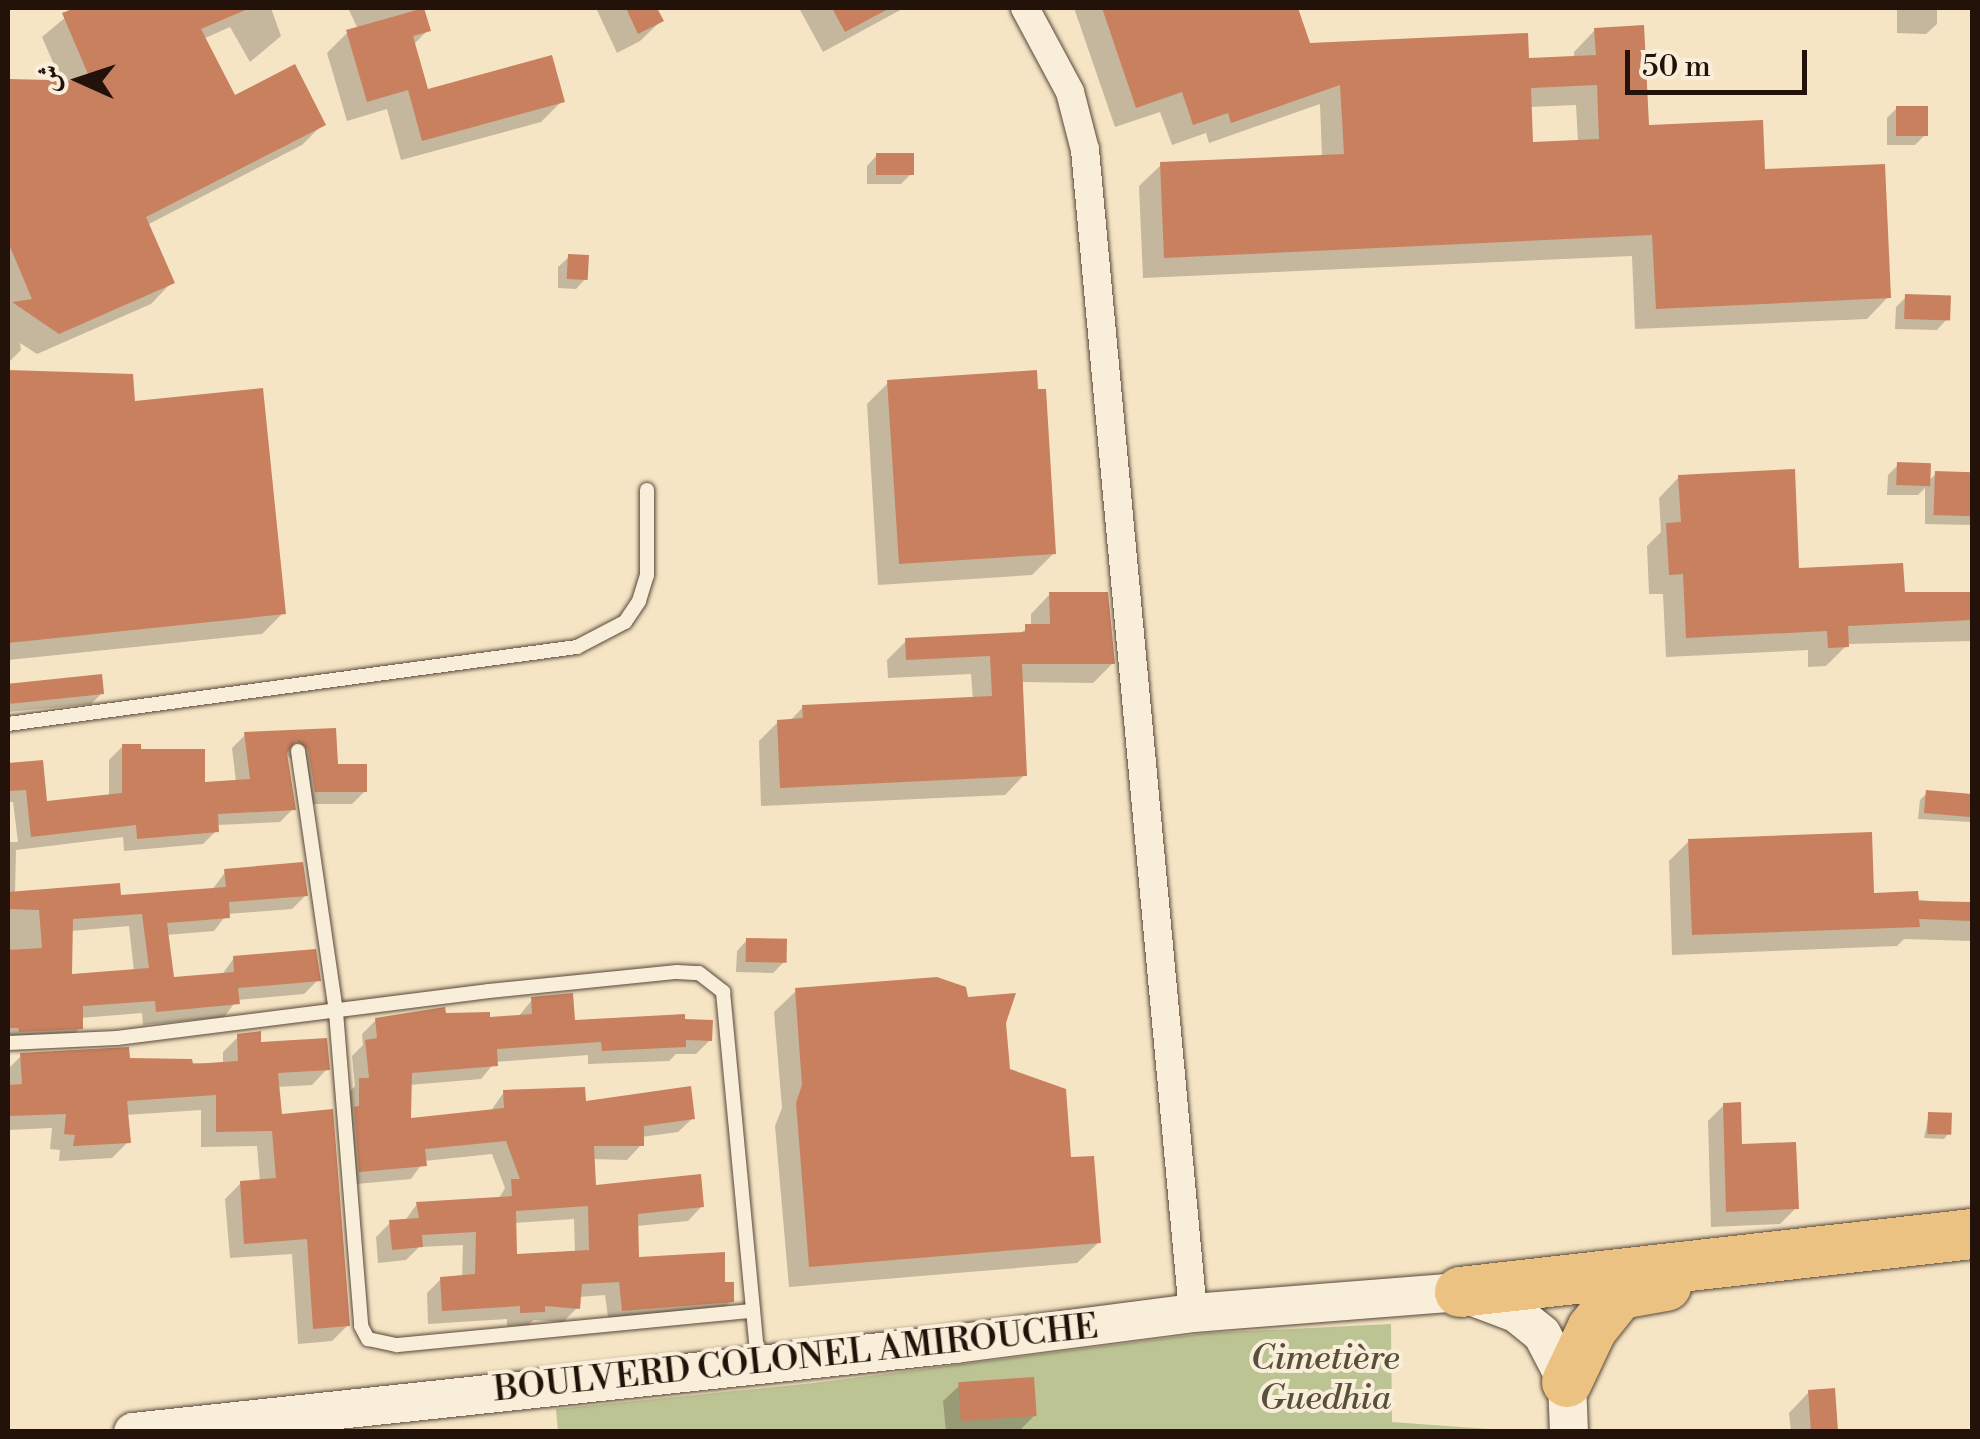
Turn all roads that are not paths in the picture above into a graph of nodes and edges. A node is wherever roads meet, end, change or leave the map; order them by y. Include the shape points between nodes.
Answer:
1 (1025, 8) edge
2 (647, 490) dead end
3 (8, 724) edge
4 (298, 751) dead end
5 (336, 1012) junction
6 (8, 1043) edge
7 (1972, 1234) edge
8 (1972, 1256) edge
9 (1460, 1292) junction
10 (752, 1311) junction
11 (1193, 1314) junction
12 (758, 1365) junction
13 (1567, 1382) junction
14 (134, 1432) edge
15 (1569, 1432) edge

1 - 11 street via 1070,92 1085,150
2 - 3 lane via 647,575 639,602 625,622 577,647
4 - 5 lane
5 - 6 lane via 118,1038
5 - 10 lane via 361,1326 368,1339 397,1345
5 - 10 lane via 677,972 712,980 723,992
7 - 9 highway
8 - 13 highway via 1620,1294 1592,1329
9 - 11 main road, BOULVERD COLONEL AMIROUCHE
9 - 13 main road via 1516,1313 1542,1334
10 - 12 lane
11 - 12 main road, BOULVERD COLONEL AMIROUCHE
12 - 14 main road, BOULVERD COLONEL AMIROUCHE
13 - 15 main road

